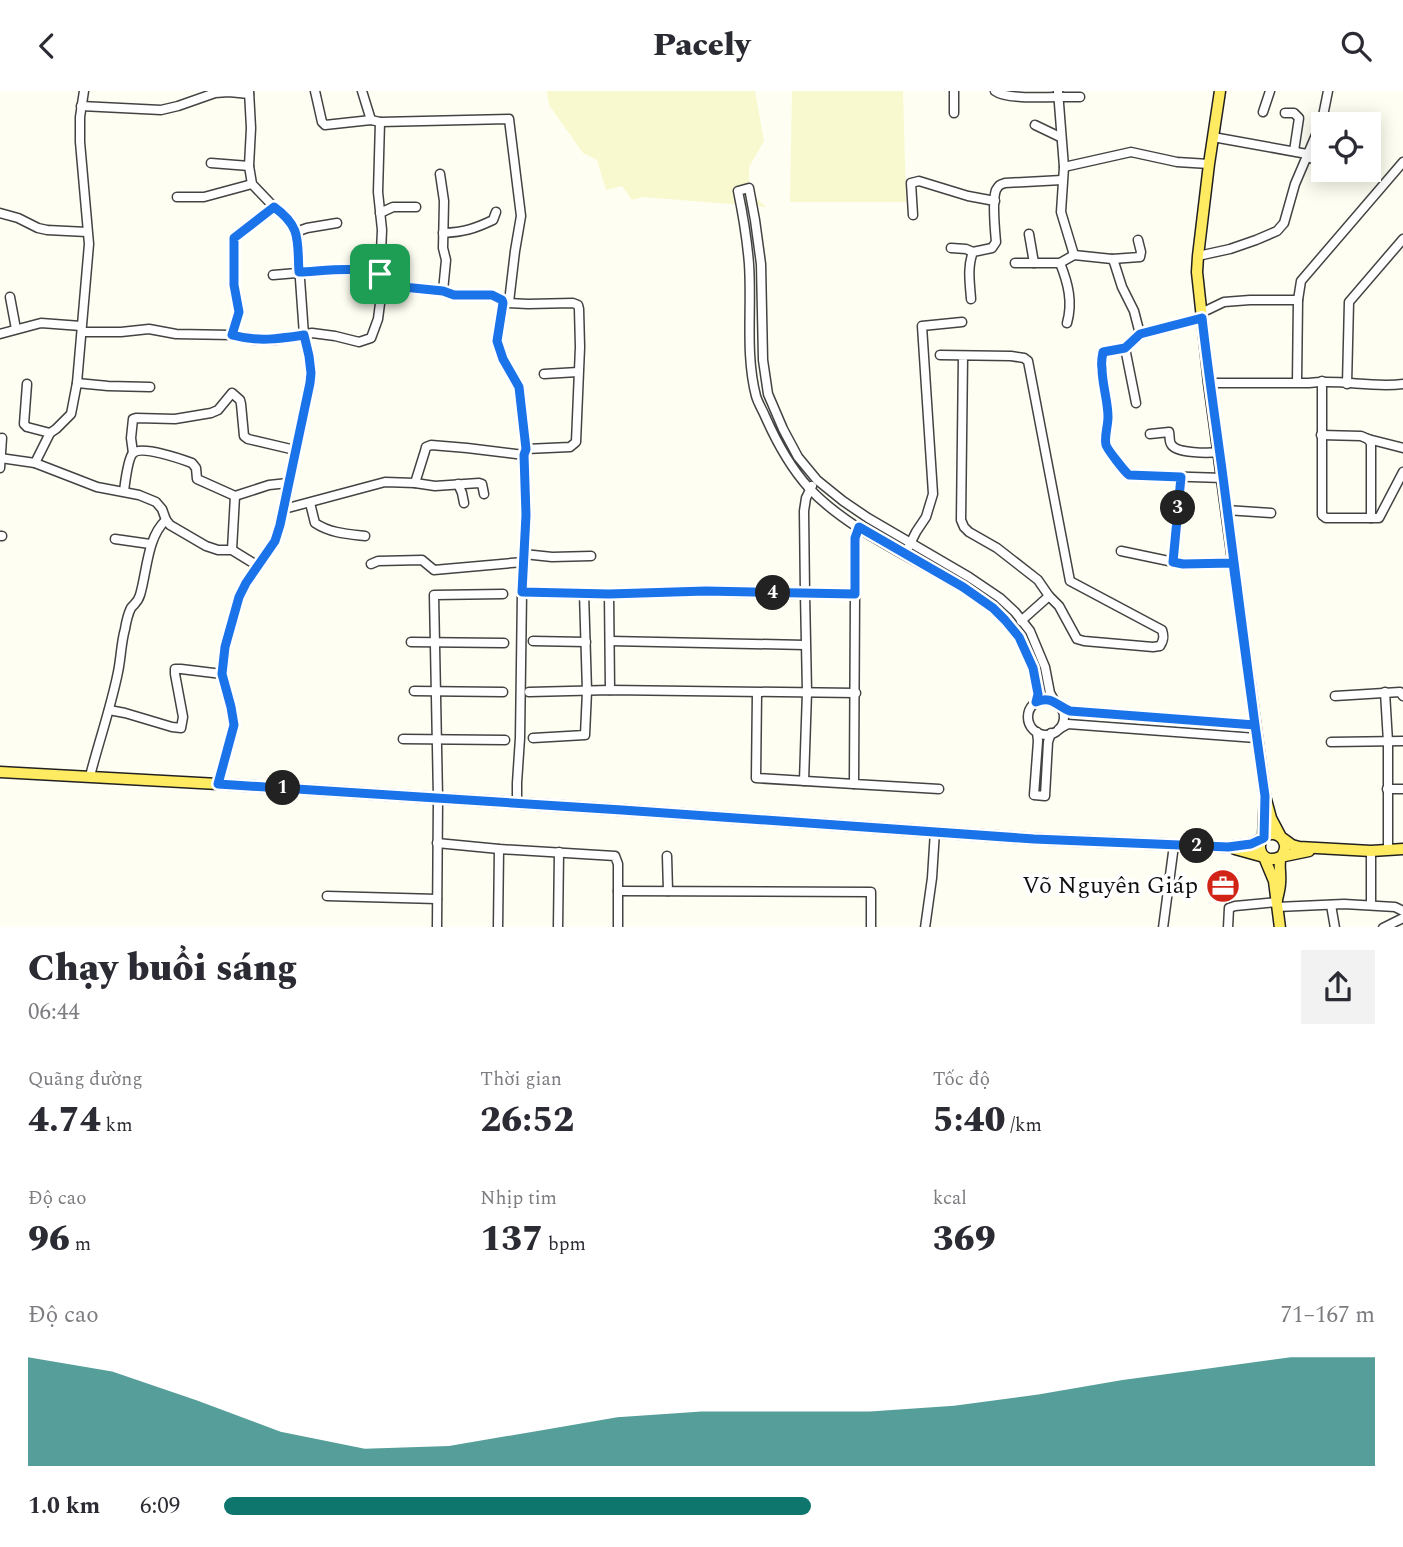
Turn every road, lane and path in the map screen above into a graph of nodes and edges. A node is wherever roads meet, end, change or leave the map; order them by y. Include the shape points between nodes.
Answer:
1 (84, 91) edge
2 (315, 91) edge
3 (362, 91) edge
4 (954, 91) edge
5 (995, 91) edge
6 (1220, 91) edge
7 (1269, 91) edge
8 (1328, 91) edge
9 (249, 92) edge
10 (1058, 94) edge
11 (1080, 97) dead end
12 (81, 106) junction
13 (1263, 112) dead end
14 (954, 113) dead end
15 (1285, 113) dead end
16 (376, 121) junction
17 (1035, 125) dead end
18 (1060, 137) junction
19 (1213, 137) junction
20 (1294, 151) junction
21 (1307, 156) junction
22 (1311, 158) edge
23 (211, 163) dead end
24 (1403, 163) edge
25 (1209, 164) junction
26 (249, 166) junction
27 (1064, 167) junction
28 (440, 174) dead end
29 (1062, 180) junction
30 (252, 184) junction
31 (177, 197) dead end
32 (995, 201) junction
33 (274, 207) junction
34 (416, 207) dead end
35 (496, 212) dead end
36 (0, 213) edge
37 (380, 213) junction
38 (913, 215) dead end
39 (337, 223) dead end
40 (87, 232) junction
41 (296, 232) junction
42 (443, 233) junction
43 (1029, 234) dead end
44 (1403, 239) edge
45 (1138, 240) dead end
46 (951, 248) dead end
47 (973, 252) junction
48 (1073, 255) junction
49 (1198, 256) junction
50 (1112, 259) junction
51 (1015, 263) dead end
52 (1034, 263) junction
53 (1060, 263) junction
54 (299, 272) junction
55 (380, 274) junction
56 (273, 275) dead end
57 (443, 291) junction
58 (10, 297) dead end
59 (971, 299) dead end
60 (1298, 300) junction
61 (506, 303) junction
62 (1201, 316) junction
63 (962, 322) dead end
64 (1067, 323) dead end
65 (16, 329) junction
66 (82, 329) junction
67 (0, 334) edge
68 (1140, 334) junction
69 (232, 335) junction
70 (304, 335) junction
71 (1125, 348) junction
72 (940, 355) dead end
73 (963, 356) junction
74 (578, 372) junction
75 (544, 375) dead end
76 (1322, 381) junction
77 (1297, 382) junction
78 (77, 383) junction
79 (1209, 383) junction
80 (27, 384) dead end
81 (1347, 384) junction
82 (1403, 384) edge
83 (150, 387) dead end
84 (1136, 403) dead end
85 (50, 433) junction
86 (1150, 434) dead end
87 (1321, 435) junction
88 (2, 438) dead end
89 (1368, 439) junction
90 (1403, 448) edge
91 (295, 450) junction
92 (525, 452) junction
93 (1219, 452) junction
94 (133, 453) junction
95 (1, 458) edge
96 (35, 463) junction
97 (0, 468) edge
98 (1403, 473) edge
99 (1181, 477) junction
100 (1223, 478) junction
101 (817, 480) junction
102 (288, 483) junction
103 (415, 483) junction
104 (458, 484) junction
105 (810, 489) junction
106 (124, 491) junction
107 (484, 494) dead end
108 (235, 496) junction
109 (310, 503) junction
110 (464, 503) dead end
111 (284, 509) junction
112 (1226, 510) junction
113 (1271, 513) dead end
114 (1371, 518) junction
115 (166, 520) junction
116 (859, 527) junction
117 (365, 536) dead end
118 (115, 540) dead end
119 (910, 543) junction
120 (150, 544) junction
121 (232, 550) junction
122 (1121, 551) dead end
123 (905, 554) junction
124 (591, 556) dead end
125 (524, 558) junction
126 (1173, 562) junction
127 (1233, 563) junction
128 (371, 564) dead end
129 (258, 566) junction
130 (522, 592) junction
131 (584, 593) junction
132 (503, 594) dead end
133 (609, 594) junction
134 (805, 594) junction
135 (855, 594) junction
136 (1049, 596) junction
137 (1007, 605) junction
138 (998, 613) junction
139 (1021, 621) junction
140 (533, 641) dead end
141 (610, 641) junction
142 (411, 642) dead end
143 (435, 642) junction
144 (586, 642) junction
145 (504, 643) dead end
146 (805, 645) junction
147 (222, 674) junction
148 (610, 690) junction
149 (414, 691) dead end
150 (436, 691) junction
151 (587, 691) junction
152 (503, 692) dead end
153 (530, 692) dead end
154 (807, 692) junction
155 (1385, 692) junction
156 (757, 693) junction
157 (856, 693) junction
158 (1403, 696) edge
159 (1335, 697) dead end
160 (1036, 702) junction
161 (1058, 705) junction
162 (109, 710) junction
163 (1189, 720) junction
164 (1255, 725) junction
165 (1055, 731) junction
166 (1037, 732) junction
167 (1187, 733) junction
168 (533, 738) dead end
169 (1256, 738) junction
170 (403, 739) dead end
171 (437, 739) junction
172 (505, 740) dead end
173 (1403, 741) edge
174 (1331, 742) dead end
175 (1388, 742) junction
176 (0, 772) edge
177 (90, 776) junction
178 (804, 781) junction
179 (218, 784) junction
180 (854, 784) junction
181 (939, 789) dead end
182 (1387, 789) junction
183 (1403, 789) edge
184 (1265, 796) junction
185 (438, 798) junction
186 (517, 803) junction
187 (935, 831) junction
188 (1281, 837) junction
189 (1264, 838) junction
190 (438, 843) junction
191 (1174, 845) junction
192 (1228, 847) junction
193 (499, 849) junction
194 (1324, 849) junction
195 (1388, 849) junction
196 (1403, 849) edge
197 (1371, 851) junction
198 (558, 852) junction
199 (667, 856) dead end
200 (1264, 857) junction
201 (1280, 857) junction
202 (618, 891) junction
203 (668, 891) junction
204 (327, 896) dead end
205 (437, 899) junction
206 (1277, 903) junction
207 (1331, 905) junction
208 (1371, 905) junction
209 (1403, 911) edge
210 (1403, 918) edge
211 (437, 927) edge
212 (498, 927) edge
213 (558, 927) edge
214 (618, 927) edge
215 (871, 927) edge
216 (925, 927) edge
217 (1163, 927) edge
218 (1228, 927) edge
219 (1280, 927) edge
220 (1335, 927) edge
221 (1383, 927) edge

1 - 12 street
2 - 16 street via 325,125
3 - 16 street
4 - 14 street
5 - 10 street via 1017,98
6 - 19 main road
7 - 13 street
8 - 21 street via 1322,121
9 - 12 street via 215,93 161,110
9 - 26 street
10 - 11 street
10 - 18 street
12 - 40 street
15 - 20 street via 1299,118
16 - 37 street
16 - 61 street via 509,119 521,216
17 - 18 street
18 - 27 street
19 - 20 street
19 - 25 main road
20 - 21 street
21 - 22 street
21 - 49 street via 1281,228 1230,249
23 - 26 street
24 - 60 street via 1301,281
25 - 27 street via 1131,152
25 - 49 main road
26 - 30 street
27 - 29 street
28 - 42 street
29 - 32 street via 1004,183 997,189
29 - 48 street via 1063,221
30 - 31 street via 204,197
30 - 33 street
32 - 38 street via 916,181 911,183
32 - 47 street via 996,242
33 - 41 street
33 - 69 street via 234,238 239,312
34 - 37 street via 393,207
35 - 42 street via 492,220 472,230
36 - 40 street via 47,230
37 - 55 street
39 - 41 street
40 - 66 street
41 - 54 street
42 - 57 street
43 - 52 street
44 - 81 street via 1349,302
45 - 50 street via 1140,257
46 - 47 street
47 - 59 street
48 - 50 street
48 - 53 street
49 - 62 main road
50 - 68 street
51 - 52 street
52 - 53 street
53 - 64 street via 1070,295
54 - 55 street
54 - 56 street
54 - 70 street
55 - 57 street via 393,286
55 - 70 street via 378,319 371,338 359,342
57 - 61 street via 492,295
58 - 65 street
60 - 62 street via 1223,302
60 - 77 street
61 - 74 street via 578,305
61 - 92 street via 497,341 519,387
62 - 68 street
62 - 79 main road
63 - 119 street via 922,326 933,494
65 - 66 street via 41,323
65 - 67 street
66 - 69 street via 121,332 149,328 176,334
66 - 78 street
68 - 71 street
69 - 70 street via 253,340
70 - 91 street via 311,373
71 - 84 street
71 - 99 street via 1103,352 1106,446 1129,475
72 - 73 street
73 - 136 street via 961,520 969,532 1038,580
73 - 136 street via 1011,356 1028,361 1070,581 1161,630 1163,641 1153,647 1077,639
74 - 75 street
74 - 92 street via 576,442 570,447
76 - 77 street
76 - 81 street
76 - 87 street
77 - 79 street
78 - 83 street
78 - 85 street via 71,414
79 - 93 main road
80 - 85 street via 24,424
81 - 82 street
85 - 96 street
86 - 93 street via 1169,432 1172,447 1183,451
87 - 89 street
87 - 114 street via 1322,515
88 - 95 street
89 - 90 street
89 - 114 street
91 - 94 street via 244,436 240,400 232,393 215,412 175,419 133,419
91 - 102 street
92 - 103 street via 431,445 426,447
92 - 125 street
93 - 100 main road
94 - 106 street
94 - 108 street via 151,451 192,463 197,479
95 - 96 street
95 - 97 street
96 - 106 street via 97,487
98 - 114 street via 1379,518
99 - 100 street
99 - 126 street
100 - 112 main road
101 - 105 street
101 - 105 street via 783,429 768,394 761,264 748,188 738,191 749,264 751,359 757,397 789,462
101 - 119 street
102 - 108 street
102 - 111 street
103 - 104 street
103 - 109 street via 385,482
104 - 107 street via 482,484
104 - 110 street
105 - 116 street
105 - 134 street via 804,511
106 - 115 street via 156,502
108 - 121 street
109 - 111 street
109 - 117 street via 319,526
111 - 129 street via 275,541
112 - 113 street
112 - 127 main road
115 - 120 street
115 - 121 street via 206,546
116 - 123 street
116 - 135 street
118 - 120 street
119 - 123 street
119 - 137 street
120 - 162 street via 140,595 124,632
121 - 129 street
122 - 126 street
123 - 138 street
124 - 125 street
125 - 128 street via 434,570 422,560
125 - 130 street
126 - 127 street
127 - 164 main road
129 - 147 street via 233,615
130 - 131 street
130 - 186 street
131 - 133 street
131 - 144 street
132 - 143 street via 434,595
133 - 134 street
133 - 141 street
134 - 135 street
134 - 146 street
135 - 157 street
136 - 139 street
137 - 138 street
137 - 139 street
138 - 160 street via 1019,637 1033,668
139 - 161 street via 1030,631
140 - 144 street
141 - 146 street
141 - 148 street
142 - 143 street
143 - 145 street
143 - 150 street
144 - 151 street
146 - 154 street
147 - 162 street via 175,669 181,728
147 - 179 street via 234,725
148 - 151 street
148 - 156 street
149 - 150 street
150 - 152 street
150 - 171 street
151 - 153 street
151 - 168 street via 585,736
154 - 156 street
154 - 157 street
154 - 178 street
155 - 158 street
155 - 159 street
155 - 175 street
156 - 178 street via 757,778
157 - 180 street
160 - 161 street via 1044,699
160 - 166 street via 1028,719
161 - 163 street via 1070,711
161 - 165 street via 1063,717
162 - 177 street
163 - 164 street
163 - 167 street
164 - 169 main road
165 - 166 street
165 - 166 street via 1048,742 1045,796 1034,795
165 - 167 street via 1068,724
167 - 169 street
169 - 184 main road
170 - 171 street
171 - 172 street
171 - 185 street
173 - 175 street
174 - 175 street
175 - 182 street
176 - 177 main road
177 - 179 main road
178 - 180 street
179 - 185 main road
180 - 181 street
182 - 183 street
182 - 195 street
184 - 188 main road
184 - 189 main road
185 - 186 main road
185 - 190 street
186 - 187 main road
187 - 191 main road
187 - 216 street
188 - 189 main road via 1272,834
188 - 194 main road via 1292,845
188 - 201 main road via 1285,846
189 - 192 main road
189 - 200 main road via 1260,850
190 - 193 street
190 - 205 street
191 - 192 main road
191 - 217 street
192 - 200 main road
193 - 198 street
193 - 212 street
194 - 197 main road
194 - 201 main road
195 - 196 main road
195 - 197 main road
197 - 208 street
198 - 202 street via 615,856
198 - 213 street
199 - 203 street
200 - 201 main road
200 - 206 main road
201 - 206 main road
202 - 203 street
202 - 214 street
203 - 215 street via 871,892
204 - 205 street
205 - 211 street
206 - 207 street
206 - 218 street via 1229,908
206 - 219 main road
207 - 208 street
207 - 220 street
208 - 209 street
210 - 221 street

